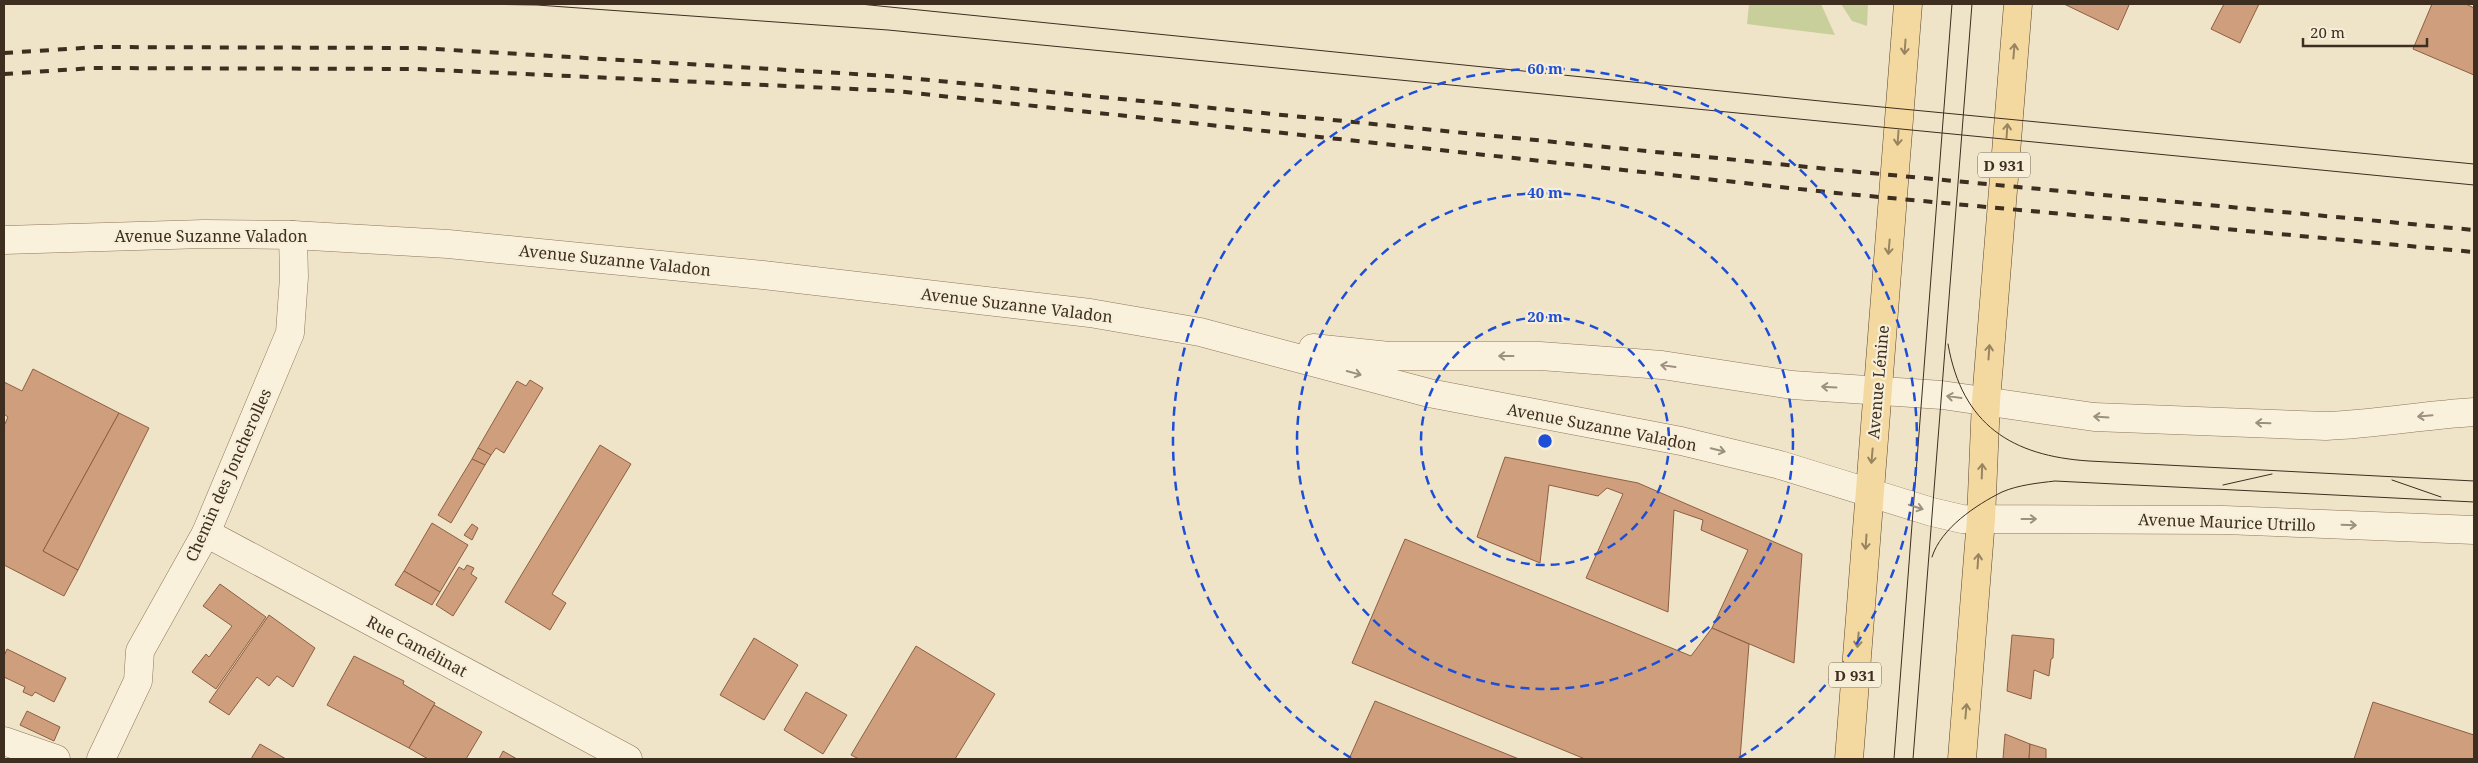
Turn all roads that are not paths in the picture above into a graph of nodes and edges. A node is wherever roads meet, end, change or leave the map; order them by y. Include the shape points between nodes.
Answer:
1 (1908, 4) edge
2 (2018, 4) edge
3 (293, 235) junction
4 (4, 240) edge
5 (1222, 337) junction
6 (1878, 390) junction
7 (1986, 401) junction
8 (2474, 412) edge
9 (1869, 493) junction
10 (1980, 519) junction
11 (2474, 530) edge
12 (206, 533) junction
13 (4, 741) edge
14 (56, 759) edge
15 (101, 759) edge
16 (628, 759) edge
17 (1849, 759) edge
18 (1962, 759) edge

1 -> 6 main road, Avenue Lénine / D 931
7 -> 2 main road, D 931
3 - 4 street, Avenue Suzanne Valadon via 204,234
3 - 5 street, Avenue Suzanne Valadon via 448,244 812,280 1090,313
3 - 12 street, Chemin des Joncherolles via 290,333
6 -> 5 street, Avenue Suzanne Valadon via 1792,385 1653,364 1540,356 1389,356
5 -> 9 street, Avenue Suzanne Valadon via 1429,393 1681,441
7 -> 6 street, Avenue Suzanne Valadon
6 -> 9 main road, Avenue Lénine / D 931
8 -> 7 street via 2326,426 2094,416
10 -> 7 main road, D 931
9 -> 10 street, Avenue Suzanne Valadon via 1932,512
9 -> 17 main road, Avenue Lénine / D 931
10 -> 11 street, Avenue Maurice Utrillo via 2224,520
18 -> 10 main road, D 931
12 - 15 street, Chemin des Joncherolles via 140,651 138,680
12 - 16 street, Rue Camélinat
13 - 14 street

